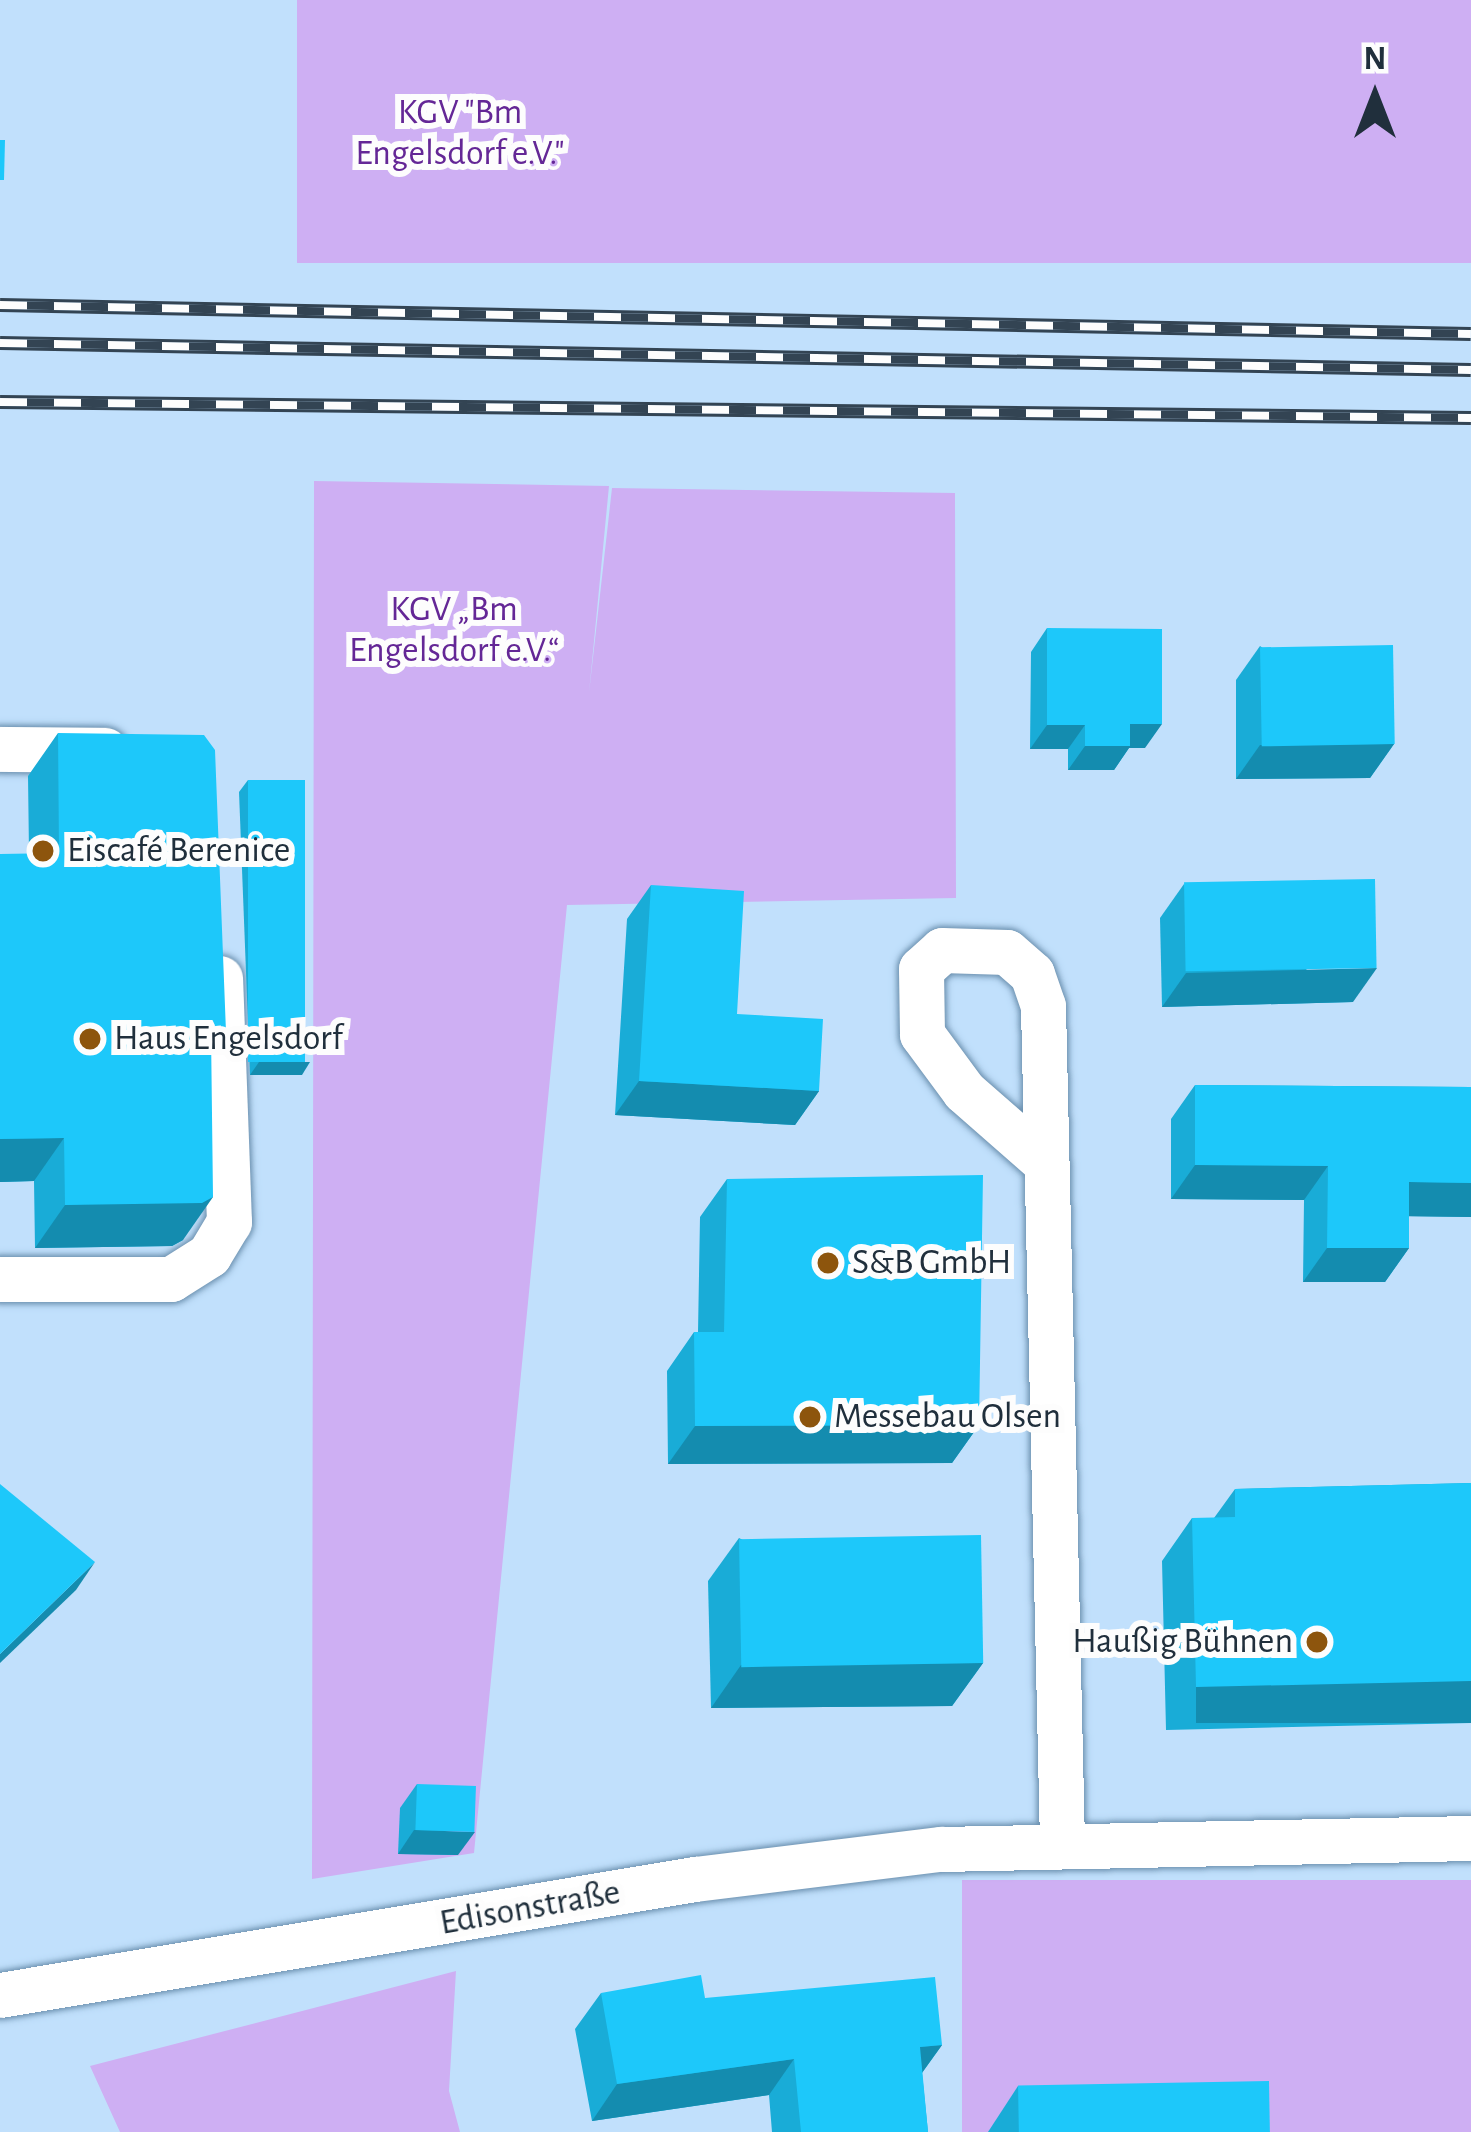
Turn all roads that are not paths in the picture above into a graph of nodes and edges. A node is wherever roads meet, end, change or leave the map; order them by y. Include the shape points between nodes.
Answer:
1 (0, 749) edge
2 (140, 750) edge
3 (217, 922) edge
4 (1045, 1162) dead end
5 (0, 1279) edge
6 (1471, 1838) edge
7 (1062, 1845) junction
8 (0, 1995) edge

1 - 2 street
3 - 5 street via 229,1222 171,1279
4 - 7 street
6 - 7 street, Edisonstraße
7 - 8 street, Edisonstraße via 941,1849 695,1879

